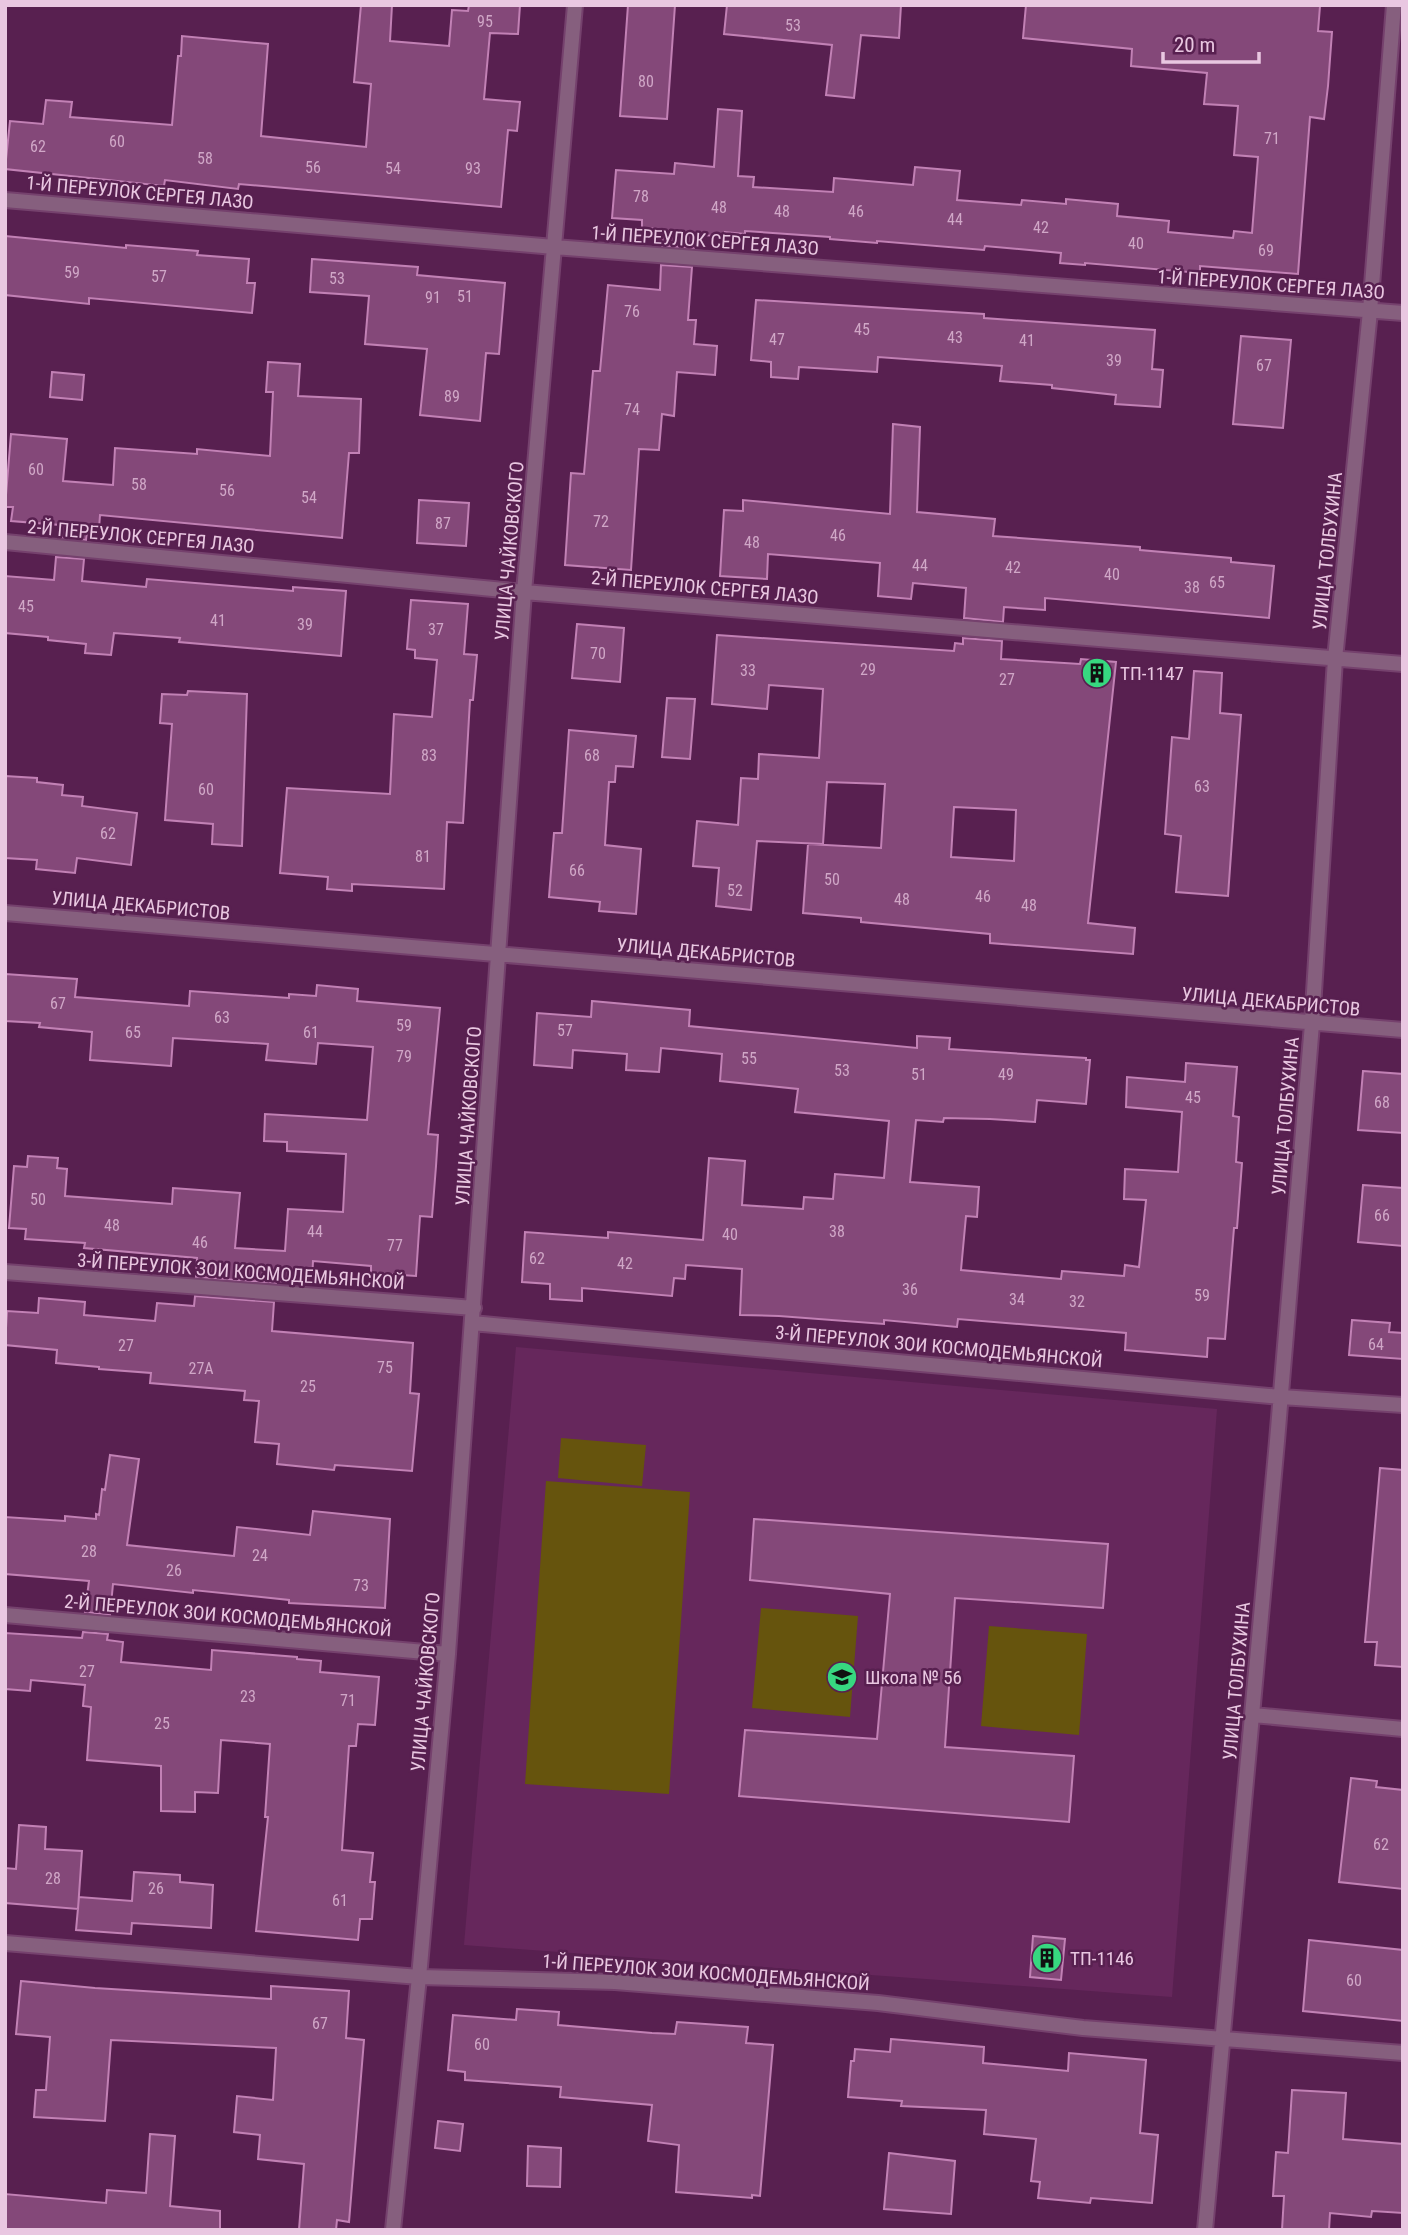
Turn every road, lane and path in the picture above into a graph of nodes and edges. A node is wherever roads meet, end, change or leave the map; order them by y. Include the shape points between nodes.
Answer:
1 (575, 5) edge
2 (1394, 5) edge
3 (5, 200) edge
4 (554, 247) junction
5 (1370, 310) junction
6 (1403, 313) edge
7 (5, 542) edge
8 (524, 592) junction
9 (1335, 659) junction
10 (1403, 664) edge
11 (5, 913) edge
12 (498, 953) junction
13 (1312, 1024) junction
14 (1403, 1031) edge
15 (5, 1272) edge
16 (473, 1316) junction
17 (1281, 1397) junction
18 (1403, 1405) edge
19 (5, 1615) edge
20 (448, 1654) junction
21 (1253, 1715) junction
22 (1403, 1729) edge
23 (5, 1943) edge
24 (419, 1977) junction
25 (1222, 2039) junction
26 (1403, 2053) edge
27 (393, 2230) edge
28 (1205, 2230) edge

1 - 4 street, УЛИЦА ЧАЙКОВСКОГО
2 - 5 street, УЛИЦА ТОЛБУХИНА
3 - 4 street, 1-Й ПЕРЕУЛОК СЕРГЕЯ ЛАЗО
4 - 5 street, 1-Й ПЕРЕУЛОК СЕРГЕЯ ЛАЗО
4 - 8 street, УЛИЦА ЧАЙКОВСКОГО
5 - 6 street, 1-Й ПЕРЕУЛОК СЕРГЕЯ ЛАЗО
5 - 9 street, УЛИЦА ТОЛБУХИНА
7 - 8 street, 2-Й ПЕРЕУЛОК СЕРГЕЯ ЛАЗО
8 - 9 street, 2-Й ПЕРЕУЛОК СЕРГЕЯ ЛАЗО
8 - 12 street, УЛИЦА ЧАЙКОВСКОГО
9 - 10 street, 2-Й ПЕРЕУЛОК СЕРГЕЯ ЛАЗО
9 - 13 street, УЛИЦА ТОЛБУХИНА
11 - 12 street, УЛИЦА ДЕКАБРИСТОВ
12 - 13 street, УЛИЦА ДЕКАБРИСТОВ
12 - 16 street, УЛИЦА ЧАЙКОВСКОГО
13 - 14 street, УЛИЦА ДЕКАБРИСТОВ
13 - 17 street, УЛИЦА ТОЛБУХИНА
15 - 16 street, 3-Й ПЕРЕУЛОК ЗОИ КОСМОДЕМЬЯНСКОЙ
16 - 17 street, 3-Й ПЕРЕУЛОК ЗОИ КОСМОДЕМЬЯНСКОЙ
16 - 20 street, УЛИЦА ЧАЙКОВСКОГО
17 - 18 street, 3-Й ПЕРЕУЛОК ЗОИ КОСМОДЕМЬЯНСКОЙ
17 - 21 street, УЛИЦА ТОЛБУХИНА
19 - 20 street, 2-Й ПЕРЕУЛОК ЗОИ КОСМОДЕМЬЯНСКОЙ
20 - 24 street, УЛИЦА ЧАЙКОВСКОГО
21 - 22 street
21 - 25 street, УЛИЦА ТОЛБУХИНА
23 - 24 street, 1-Й ПЕРЕУЛОК ЗОИ КОСМОДЕМЬЯНСКОЙ
24 - 25 street, 1-Й ПЕРЕУЛОК ЗОИ КОСМОДЕМЬЯНСКОЙ via 629,1983
24 - 27 street, УЛИЦА ЧАЙКОВСКОГО
25 - 26 street, 1-Й ПЕРЕУЛОК ЗОИ КОСМОДЕМЬЯНСКОЙ
25 - 28 street, УЛИЦА ТОЛБУХИНА

